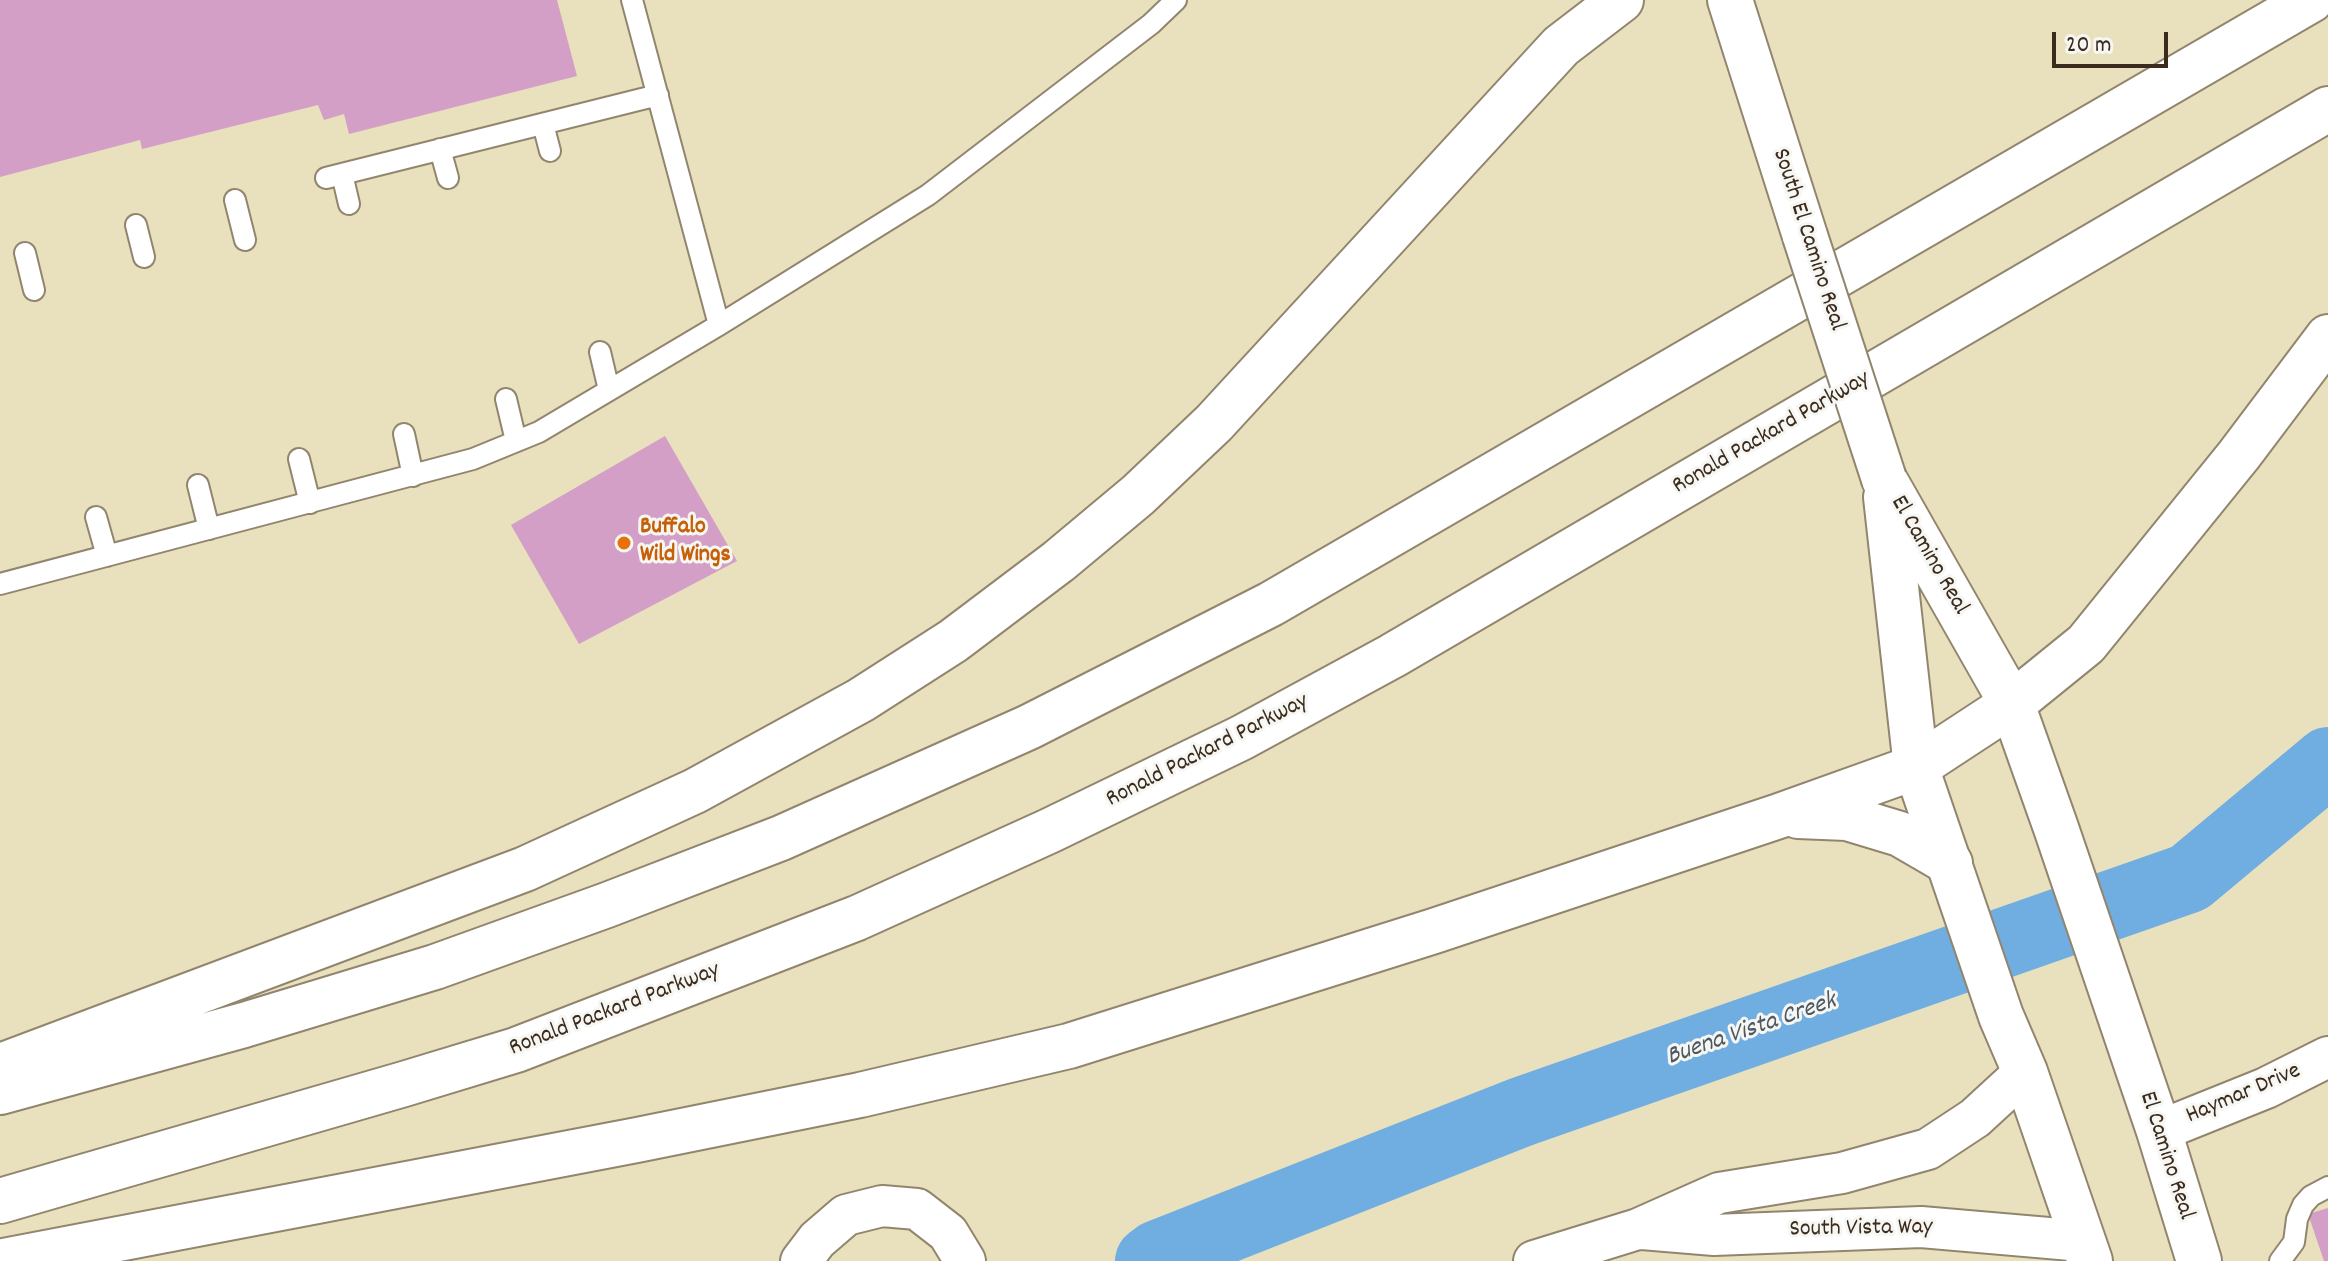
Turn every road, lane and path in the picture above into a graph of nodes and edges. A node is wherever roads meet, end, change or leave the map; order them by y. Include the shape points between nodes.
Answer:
1 (632, 0) edge
2 (1176, 0) edge
3 (1621, 0) edge
4 (1730, 0) edge
5 (2311, 0) edge
6 (658, 95) junction
7 (2328, 109) edge
8 (543, 124) junction
9 (440, 149) junction
10 (550, 151) dead end
11 (448, 178) dead end
12 (235, 200) dead end
13 (349, 204) dead end
14 (136, 225) dead end
15 (245, 240) dead end
16 (25, 253) dead end
17 (144, 257) dead end
18 (34, 290) dead end
19 (719, 325) junction
20 (2328, 337) edge
21 (600, 352) dead end
22 (609, 390) junction
23 (506, 399) dead end
24 (404, 434) dead end
25 (516, 441) junction
26 (299, 459) dead end
27 (413, 476) junction
28 (1884, 479) junction
29 (198, 485) dead end
30 (310, 503) junction
31 (96, 517) dead end
32 (209, 529) junction
33 (107, 556) junction
34 (1, 578) edge
35 (2012, 704) junction
36 (1916, 767) junction
37 (1779, 816) junction
38 (1950, 863) junction
39 (2328, 1057) edge
40 (0, 1066) edge
41 (2025, 1072) junction
42 (0, 1092) edge
43 (2159, 1131) junction
44 (2328, 1187) edge
45 (0, 1201) edge
46 (1638, 1229) junction
47 (2087, 1251) edge
48 (2281, 1260) edge
49 (3, 1261) edge
50 (801, 1261) edge
51 (965, 1261) edge
52 (1534, 1261) edge
53 (2199, 1261) edge

1 - 6 lane
2 - 19 lane via 928,195
3 - 40 main road via 1561,46 1203,434 1127,505 953,641 861,700 695,791 525,869
4 - 28 main road, South El Camino Real, bridge
5 - 42 main road via 1271,604 1029,727 781,838 478,951 244,1025
6 - 8 lane
6 - 19 lane
7 - 45 main road, Ronald Packard Parkway via 1392,656 1241,738 1049,831 857,918 516,1050
8 - 9 lane
8 - 10 lane
9 - 11 lane
9 - 13 lane via 334,176
12 - 15 lane
14 - 17 lane
16 - 18 lane
19 - 22 lane
20 - 35 main road via 2086,644
21 - 22 lane
22 - 25 lane
23 - 25 lane
24 - 27 lane
25 - 27 lane
26 - 30 lane
27 - 30 lane
28 - 35 main road, El Camino Real
28 - 36 main road, El Camino Real
29 - 32 lane
30 - 32 lane
31 - 33 lane
32 - 33 lane
33 - 34 lane
35 - 36 main road
35 - 43 main road, El Camino Real
36 - 37 main road
36 - 38 main road, El Camino Real
37 - 38 main road via 1847,818 1900,834
37 - 49 main road via 1069,1046 637,1140
38 - 41 main road, El Camino Real
39 - 43 street, Haymar Drive
41 - 46 street, South Vista Way via 1975,1118 1928,1149 1842,1173 1719,1193
41 - 47 main road, El Camino Real
43 - 53 main road, El Camino Real
44 - 48 lane via 2303,1205 2294,1242
46 - 47 street, South Vista Way via 1714,1235 1921,1227
46 - 52 street, South Vista Way
50 - 51 street via 846,1215 882,1206 917,1209 948,1233

